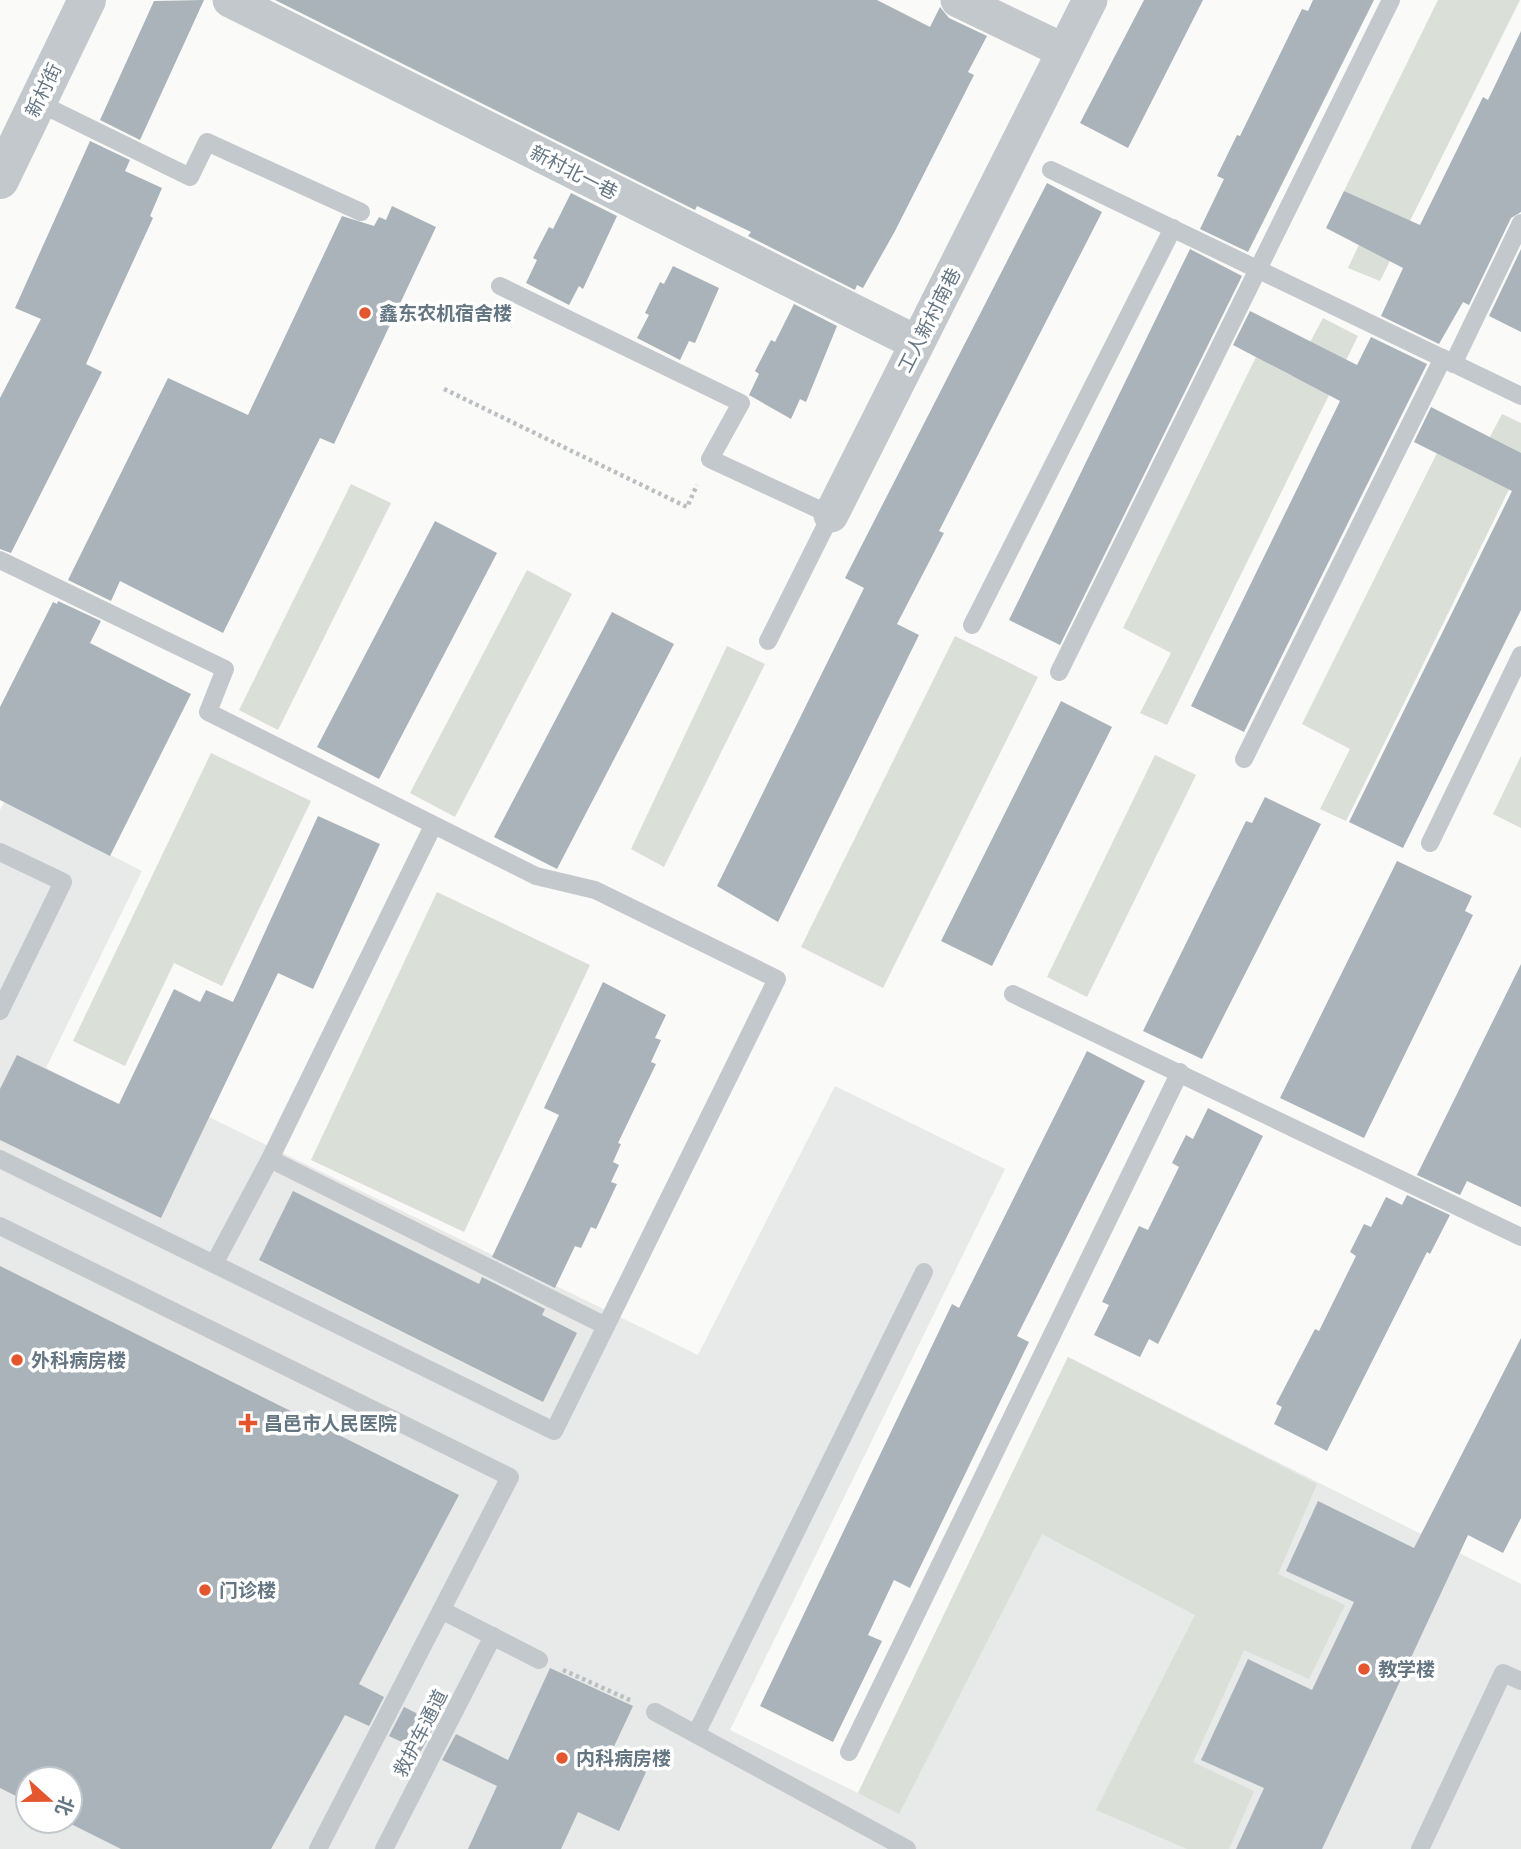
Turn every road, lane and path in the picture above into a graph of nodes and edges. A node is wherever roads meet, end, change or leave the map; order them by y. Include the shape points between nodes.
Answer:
1 (87, 0) edge
2 (230, 0) edge
3 (958, 0) edge
4 (1090, 0) edge
5 (1391, 0) edge
6 (1064, 51) junction
7 (37, 102) junction
8 (1051, 170) dead end
9 (0, 180) edge
10 (361, 212) dead end
11 (1521, 223) edge
12 (1172, 228) junction
13 (1258, 270) junction
14 (500, 286) dead end
15 (918, 343) junction
16 (1448, 361) junction
17 (444, 389) dead end
18 (1521, 396) edge
19 (710, 458) junction
20 (831, 515) junction
21 (0, 560) edge
22 (972, 625) dead end
23 (768, 641) dead end
24 (1521, 654) edge
25 (1059, 672) dead end
26 (1244, 759) dead end
27 (433, 826) junction
28 (1430, 843) dead end
29 (0, 852) edge
30 (1013, 994) dead end
31 (0, 1011) edge
32 (1180, 1072) junction
33 (0, 1159) edge
34 (270, 1159) junction
35 (0, 1226) edge
36 (1521, 1237) edge
37 (214, 1264) junction
38 (924, 1272) dead end
39 (606, 1326) junction
40 (443, 1611) junction
41 (494, 1636) junction
42 (539, 1660) joint
43 (1521, 1681) edge
44 (655, 1712) joint
45 (696, 1734) junction
46 (849, 1752) dead end
47 (318, 1849) edge
48 (384, 1849) edge
49 (908, 1849) edge
50 (1420, 1849) edge

1 - 7 street, 新村街
2 - 15 street, 新村北一巷
3 - 6 street
4 - 6 street, 工人新村南巷
5 - 13 lane
6 - 15 street, 工人新村南巷
7 - 9 street, 新村街
7 - 10 lane via 190,177 207,142
8 - 12 lane
11 - 16 lane
12 - 13 lane
12 - 22 lane
13 - 16 lane
13 - 25 lane
14 - 19 lane via 741,403
15 - 20 street, 工人新村南巷
16 - 18 lane
16 - 26 lane
17 - 19 path via 687,507
19 - 20 lane
20 - 23 lane, 工人新村南巷
21 - 27 lane via 225,669 208,712
24 - 28 lane
27 - 34 lane
27 - 39 lane via 536,876 595,890 776,979
29 - 31 lane via 63,882
30 - 32 lane
32 - 36 lane
32 - 46 lane
33 - 37 lane
34 - 37 lane
34 - 39 lane
35 - 40 lane via 510,1477
37 - 39 lane via 554,1431
38 - 45 lane
40 - 41 lane
40 - 47 lane
41 - 42 lane
41 - 48 lane, 救护车通道
42 - 44 path
43 - 50 lane via 1503,1673
44 - 45 lane
45 - 49 lane

